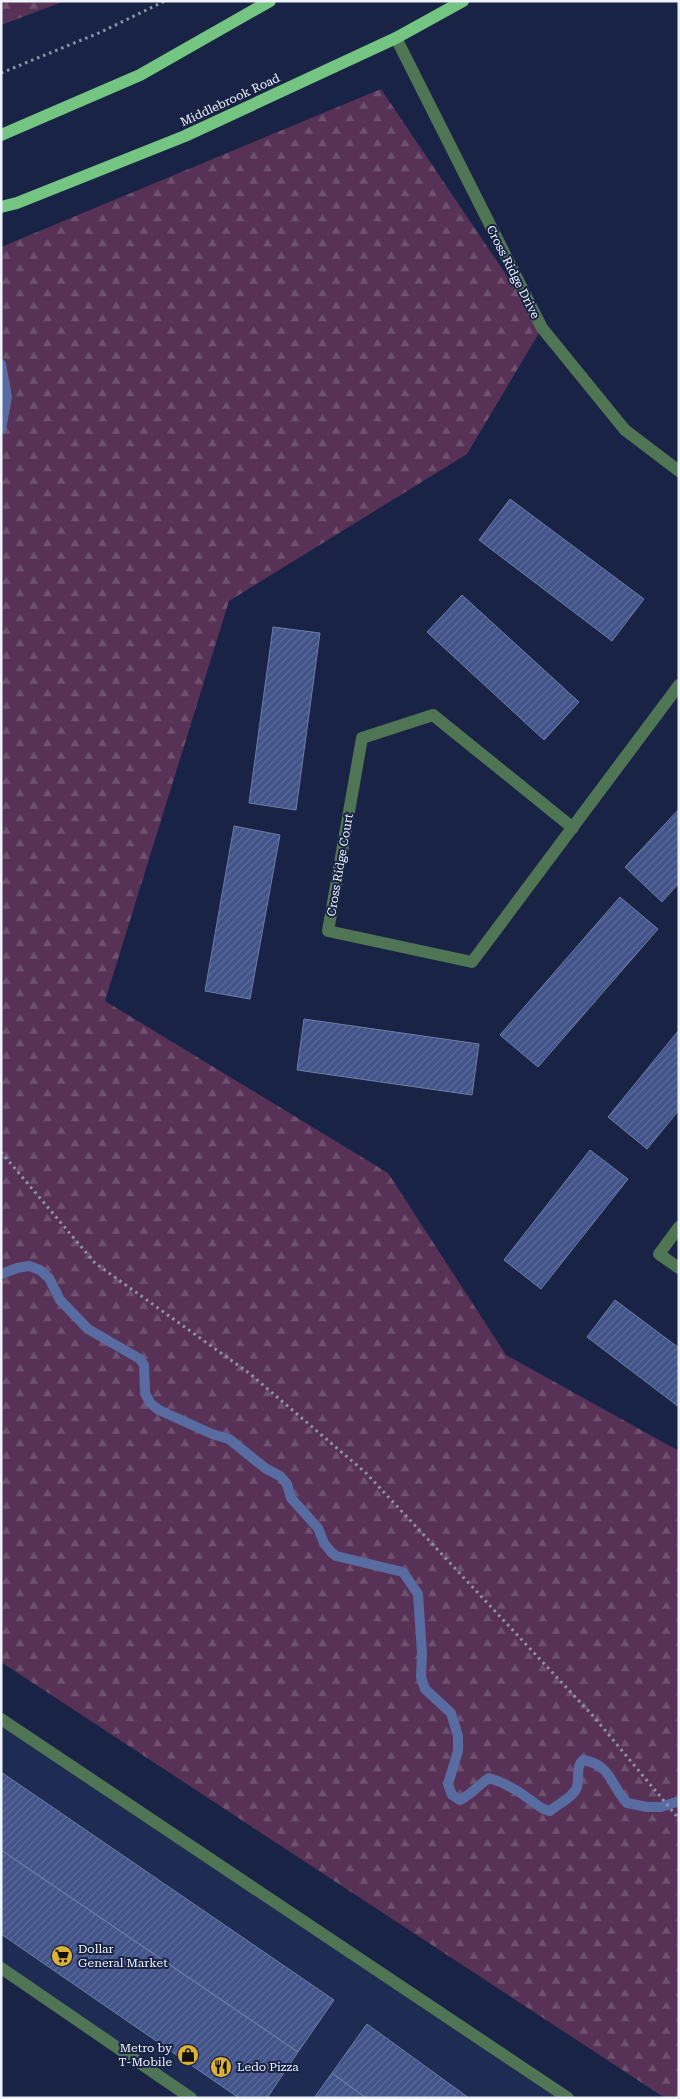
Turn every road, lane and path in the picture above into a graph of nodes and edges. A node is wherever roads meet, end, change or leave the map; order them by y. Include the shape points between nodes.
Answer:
1 (165, 1) edge
2 (270, 1) edge
3 (463, 1) edge
4 (396, 38) junction
5 (1, 73) edge
6 (1, 135) edge
7 (1, 207) edge
8 (679, 471) edge
9 (679, 685) edge
10 (572, 828) junction
11 (1, 1152) edge
12 (679, 1227) edge
13 (679, 1268) edge
14 (1, 1719) edge
15 (679, 1819) edge
16 (1, 1968) edge
17 (191, 2098) edge
18 (568, 2098) edge

1 - 5 path via 101,32
2 - 6 main road via 140,75
3 - 4 main road, Middlebrook Road
4 - 7 main road, Middlebrook Road via 185,136
4 - 8 street, Cross Ridge Drive via 542,328 624,430
9 - 10 street, Cross Ridge Court
10 - 10 street, Cross Ridge Court via 472,962 328,932 362,738 433,715
11 - 15 path via 95,1262 250,1373 366,1473 594,1717
12 - 13 street via 659,1254
14 - 18 street
16 - 17 street

